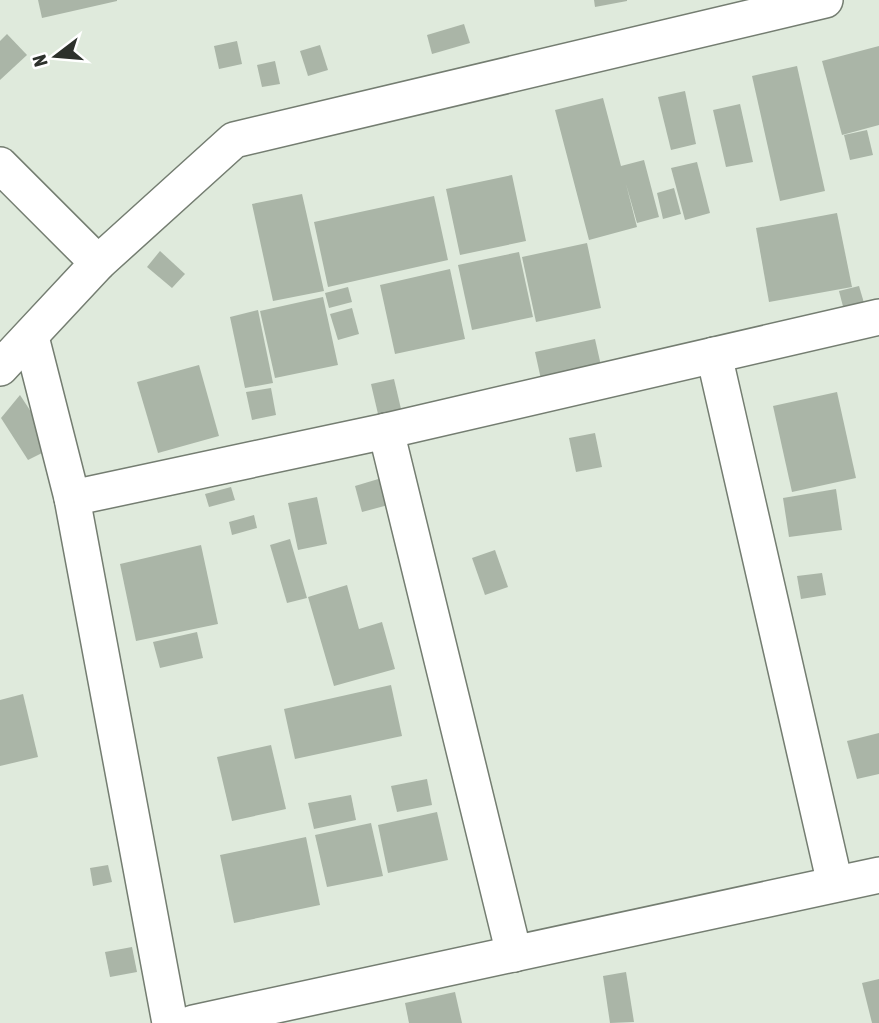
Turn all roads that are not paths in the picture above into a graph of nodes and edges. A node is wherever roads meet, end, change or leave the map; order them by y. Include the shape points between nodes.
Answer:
1 (825, 0) edge
2 (0, 165) edge
3 (98, 263) junction
4 (879, 317) edge
5 (31, 337) junction
6 (714, 355) junction
7 (0, 368) edge
8 (386, 431) junction
9 (72, 498) junction
10 (879, 875) edge
11 (835, 884) junction
12 (514, 954) junction
13 (170, 1023) edge
14 (193, 1023) edge

1 - 3 street via 234,140
2 - 3 street
3 - 5 street
4 - 6 street
5 - 7 street
5 - 9 street
6 - 8 street
6 - 11 street
8 - 9 street
8 - 12 street
9 - 13 street
10 - 11 street
11 - 12 street
12 - 14 street

